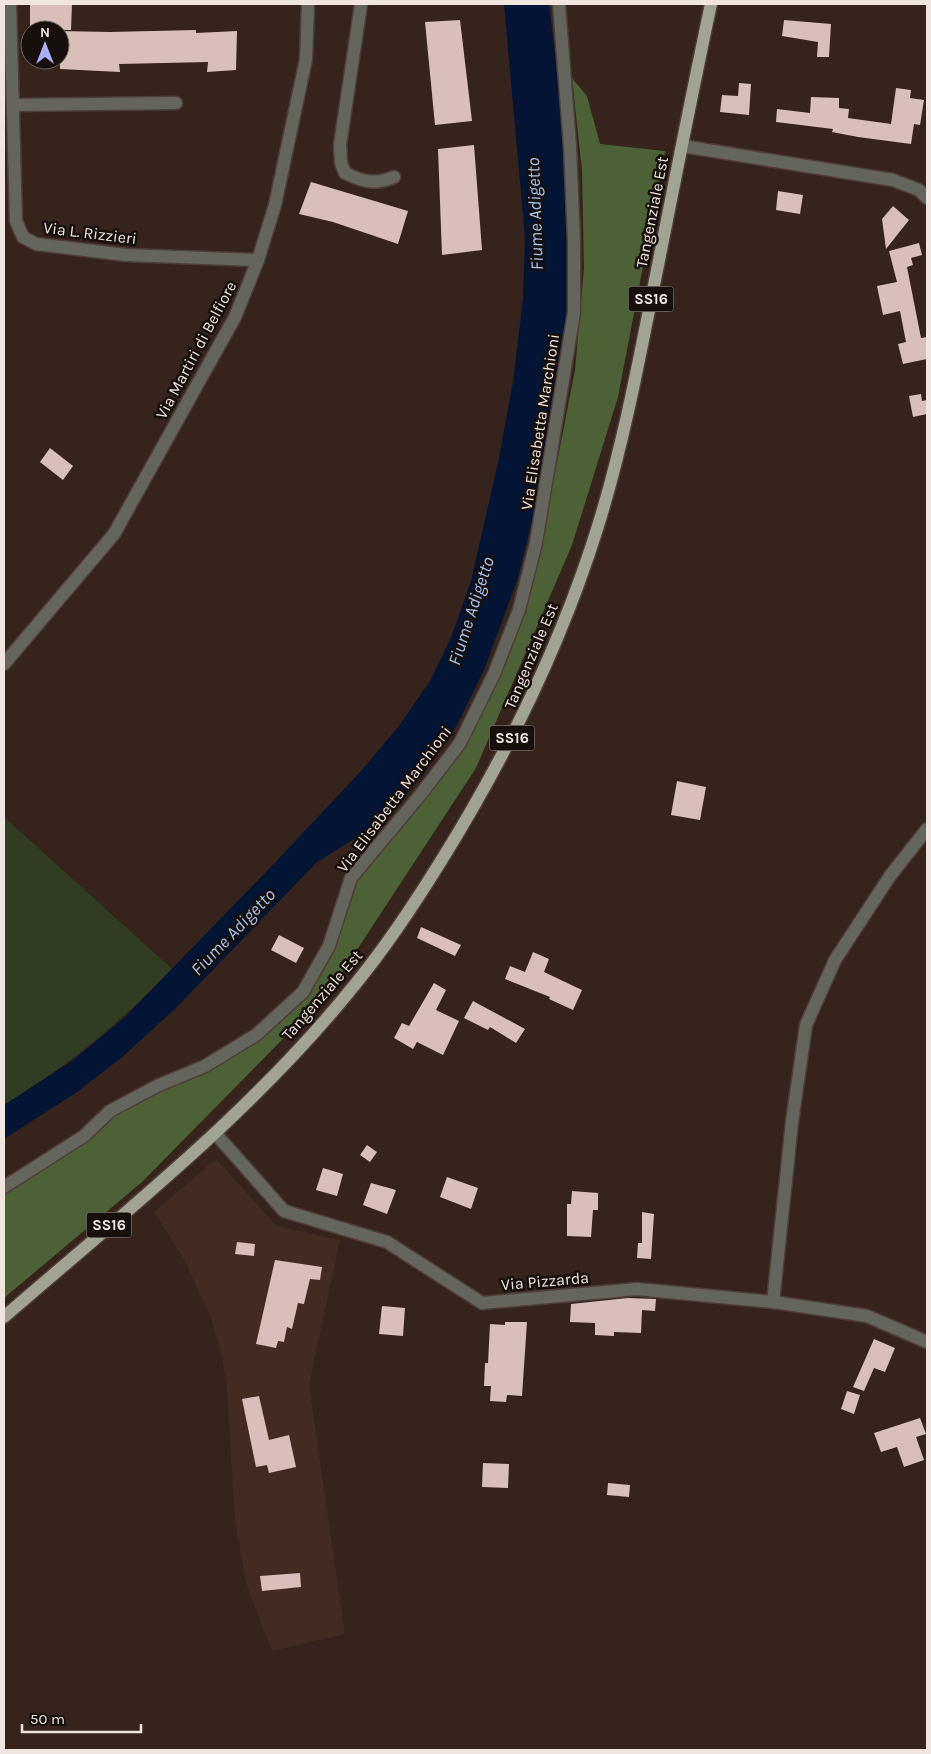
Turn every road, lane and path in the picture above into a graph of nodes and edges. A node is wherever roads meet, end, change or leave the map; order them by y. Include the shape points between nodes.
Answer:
1 (10, 4) edge
2 (308, 4) edge
3 (362, 4) edge
4 (559, 4) edge
5 (710, 4) edge
6 (176, 103) dead end
7 (13, 105) junction
8 (682, 146) junction
9 (394, 177) dead end
10 (927, 198) edge
11 (258, 260) junction
12 (4, 664) edge
13 (927, 829) edge
14 (215, 1133) junction
15 (4, 1186) edge
16 (774, 1302) junction
17 (4, 1317) edge
18 (927, 1342) edge

1 - 7 street, Via L. Rizzieri
2 - 11 street, Via Martiri di Belfiore via 306,58 275,205
3 - 9 street via 340,145 341,163 345,173 363,182 381,183
4 - 15 street, Via Elisabetta Marchioni via 570,146 574,314 536,542 519,610 494,674 460,743 351,878 328,946 303,992 256,1035 205,1066 110,1111 84,1136
5 - 8 main road, Tangenziale Est / SS16
6 - 7 street
7 - 11 street, Via L. Rizzieri via 16,221 23,237 36,244 126,254
8 - 10 street via 892,180 919,190
8 - 14 main road, Tangenziale Est / SS16 via 616,463 576,591 530,702 476,806 403,921 358,982 322,1023
11 - 12 street, Via Martiri di Belfiore via 217,350 114,534
13 - 16 street via 890,876 835,960 806,1026 792,1122
14 - 16 street, Via Pizzarda via 284,1211 387,1242 482,1303 637,1289
14 - 17 main road, Tangenziale Est / SS16
16 - 18 street, Via Pizzarda via 867,1316

